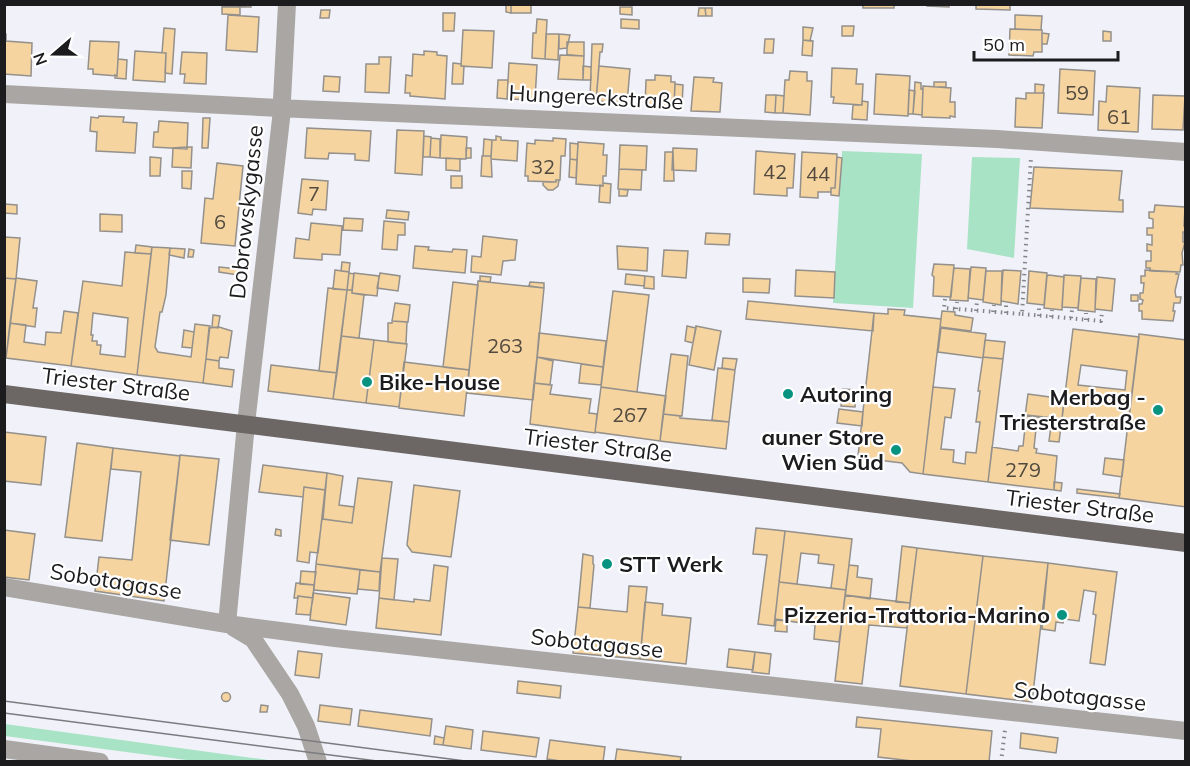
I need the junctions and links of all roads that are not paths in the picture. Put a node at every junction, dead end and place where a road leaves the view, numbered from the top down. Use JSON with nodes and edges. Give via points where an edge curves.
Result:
{"nodes":[{"id":1,"x":287,"y":4,"type":"edge"},
{"id":2,"x":4,"y":94,"type":"edge"},
{"id":3,"x":281,"y":108,"type":"junction"},
{"id":4,"x":1185,"y":152,"type":"edge"},
{"id":5,"x":4,"y":394,"type":"edge"},
{"id":6,"x":246,"y":424,"type":"junction"},
{"id":7,"x":1185,"y":543,"type":"edge"},
{"id":8,"x":4,"y":587,"type":"edge"},
{"id":9,"x":226,"y":624,"type":"junction"},
{"id":10,"x":1185,"y":731,"type":"edge"},
{"id":11,"x":4,"y":749,"type":"edge"},
{"id":12,"x":95,"y":761,"type":"edge"},
{"id":13,"x":318,"y":762,"type":"edge"}],
"edges":[{"from":1,"to":3,"type":"street","name":"Dobrowskygasse"},
{"from":2,"to":3,"type":"street","name":"Hungereckstraße"},
{"from":3,"to":4,"type":"street","name":"Hungereckstraße","via":[[985,139]]},
{"from":3,"to":6,"type":"street","name":"Dobrowskygasse"},
{"from":5,"to":6,"type":"main road","name":"Triester Straße"},
{"from":6,"to":7,"type":"main road","name":"Triester Straße"},
{"from":6,"to":9,"type":"street","name":"Dobrowskygasse"},
{"from":8,"to":9,"type":"street","name":"Sobotagasse"},
{"from":9,"to":10,"type":"street","name":"Sobotagasse"},
{"from":9,"to":13,"type":"street","via":[[253,639],[282,681],[298,708]]},
{"from":11,"to":12,"type":"street"}]}
